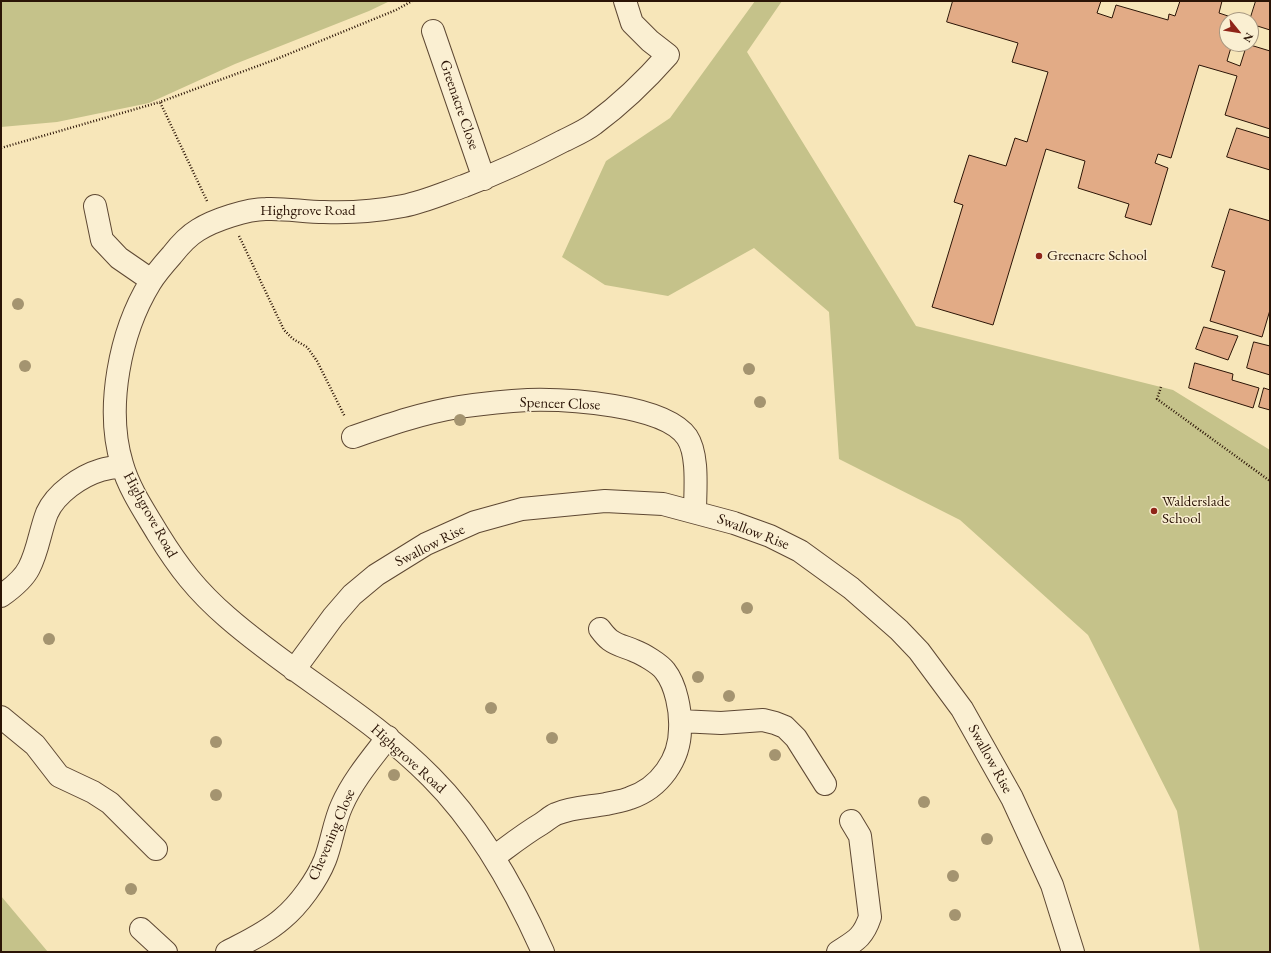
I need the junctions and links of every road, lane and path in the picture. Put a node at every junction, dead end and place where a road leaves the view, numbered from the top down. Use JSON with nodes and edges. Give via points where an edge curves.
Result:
{"nodes":[{"id":1,"x":412,"y":1,"type":"edge"},
{"id":2,"x":625,"y":1,"type":"edge"},
{"id":3,"x":434,"y":31,"type":"dead end"},
{"id":4,"x":160,"y":102,"type":"junction"},
{"id":5,"x":1,"y":148,"type":"edge"},
{"id":6,"x":484,"y":179,"type":"junction"},
{"id":7,"x":95,"y":206,"type":"dead end"},
{"id":8,"x":225,"y":218,"type":"junction"},
{"id":9,"x":151,"y":280,"type":"junction"},
{"id":10,"x":1161,"y":387,"type":"dead end"},
{"id":11,"x":353,"y":437,"type":"joint"},
{"id":12,"x":122,"y":466,"type":"junction"},
{"id":13,"x":1270,"y":481,"type":"edge"},
{"id":14,"x":695,"y":512,"type":"junction"},
{"id":15,"x":1,"y":596,"type":"edge"},
{"id":16,"x":600,"y":629,"type":"dead end"},
{"id":17,"x":294,"y":670,"type":"junction"},
{"id":18,"x":1,"y":717,"type":"edge"},
{"id":19,"x":680,"y":721,"type":"junction"},
{"id":20,"x":388,"y":737,"type":"junction"},
{"id":21,"x":825,"y":784,"type":"dead end"},
{"id":22,"x":851,"y":821,"type":"dead end"},
{"id":23,"x":156,"y":849,"type":"dead end"},
{"id":24,"x":494,"y":857,"type":"junction"},
{"id":25,"x":141,"y":929,"type":"dead end"},
{"id":26,"x":166,"y":952,"type":"edge"},
{"id":27,"x":227,"y":952,"type":"edge"},
{"id":28,"x":543,"y":952,"type":"edge"},
{"id":29,"x":838,"y":952,"type":"edge"},
{"id":30,"x":1073,"y":952,"type":"edge"}],
"edges":[{"from":1,"to":4,"type":"path","via":[[274,60]]},
{"from":2,"to":6,"type":"street","name":"Highgrove Road","via":[[632,23],[650,42],[668,55],[652,73],[592,126]]},
{"from":3,"to":6,"type":"street","name":"Greenacre Close"},
{"from":4,"to":5,"type":"path"},
{"from":4,"to":8,"type":"path"},
{"from":6,"to":8,"type":"street","name":"Highgrove Road","via":[[408,206],[378,211],[328,213],[265,209]]},
{"from":7,"to":9,"type":"street","via":[[102,240],[119,258]]},
{"from":8,"to":9,"type":"street","name":"Highgrove Road","via":[[198,230],[178,247]]},
{"from":8,"to":11,"type":"path","via":[[239,236],[284,330],[307,347],[317,361]]},
{"from":9,"to":12,"type":"street","name":"Highgrove Road","via":[[126,339],[118,373],[115,432]]},
{"from":10,"to":13,"type":"path","via":[[1157,399]]},
{"from":11,"to":14,"type":"street","name":"Spencer Close","via":[[416,416],[460,407],[528,400],[626,408],[659,417],[675,425],[687,438],[694,457]]},
{"from":12,"to":15,"type":"street","via":[[100,470],[73,483],[59,495],[48,512],[29,569],[13,588]]},
{"from":12,"to":17,"type":"street","name":"Highgrove Road","via":[[146,514],[175,562],[196,589],[240,628]]},
{"from":14,"to":17,"type":"street","name":"Swallow Rise","via":[[663,504],[606,501],[522,509],[475,522],[426,544],[376,575],[352,595],[333,617]]},
{"from":14,"to":30,"type":"street","name":"Swallow Rise","via":[[741,525],[800,551],[851,588],[919,651],[962,709],[1012,798],[1052,885]]},
{"from":16,"to":19,"type":"street","via":[[609,640],[636,651],[664,670],[674,684]]},
{"from":17,"to":20,"type":"street","name":"Highgrove Road"},
{"from":18,"to":23,"type":"street","via":[[35,746],[59,776],[110,803]]},
{"from":19,"to":21,"type":"street","via":[[721,723],[762,720],[785,727],[796,738]]},
{"from":19,"to":24,"type":"street","via":[[680,736],[675,755],[662,776],[649,788],[631,798],[556,814]]},
{"from":20,"to":24,"type":"street","name":"Highgrove Road","via":[[432,777],[472,824]]},
{"from":20,"to":27,"type":"street","name":"Chevening Close","via":[[353,785],[342,805],[325,859],[307,891],[283,918]]},
{"from":22,"to":29,"type":"street","via":[[860,836],[870,917],[860,937]]},
{"from":24,"to":28,"type":"street","name":"Highgrove Road","via":[[524,908]]},
{"from":25,"to":26,"type":"street"}]}
